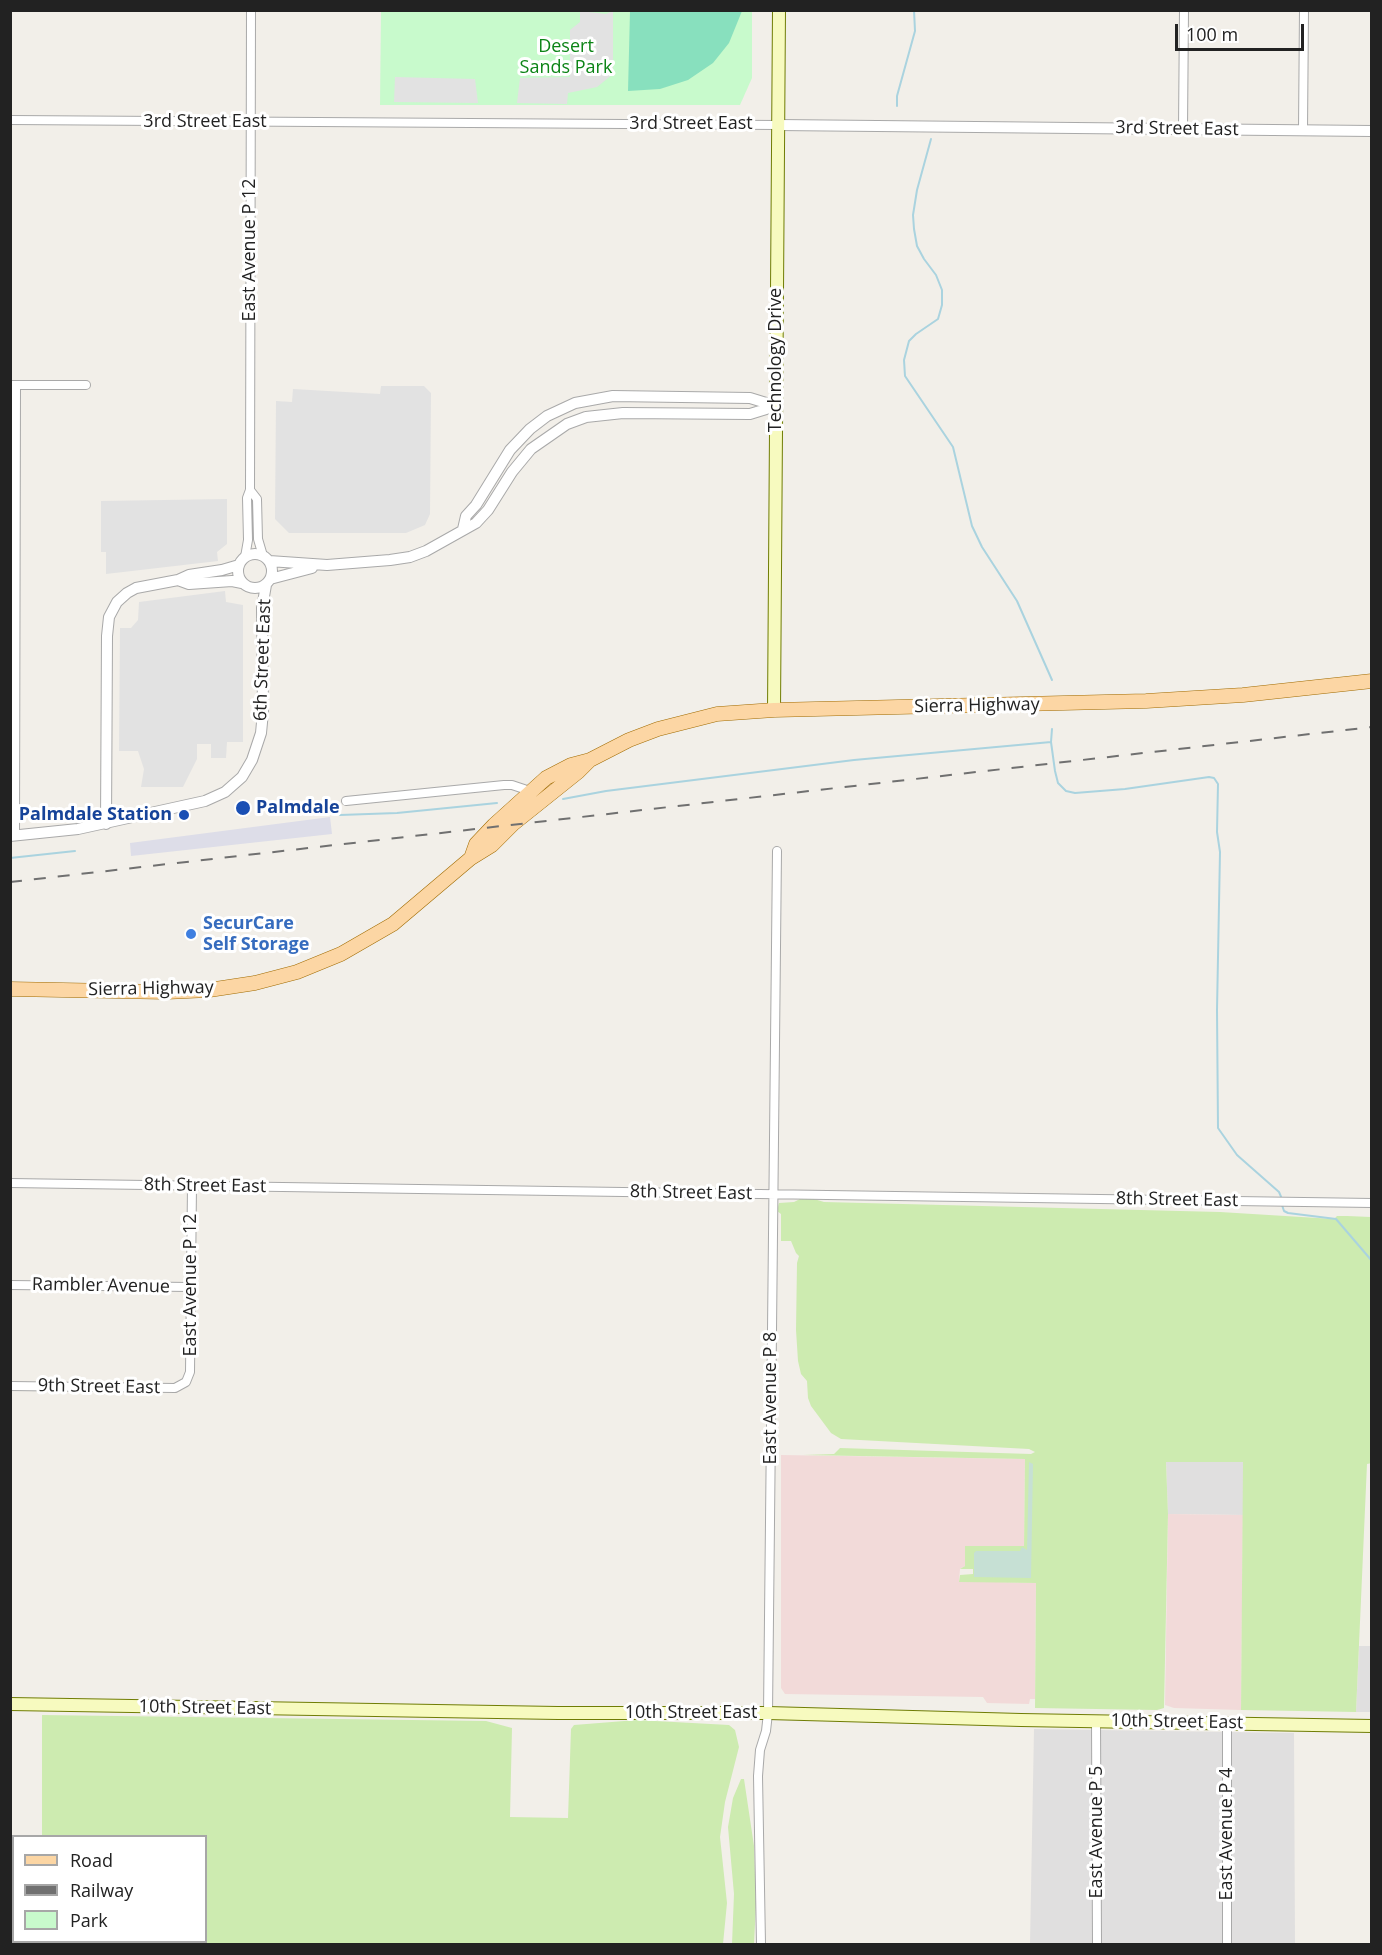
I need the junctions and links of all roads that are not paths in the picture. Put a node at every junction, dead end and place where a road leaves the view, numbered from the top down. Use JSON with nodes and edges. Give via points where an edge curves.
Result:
{"nodes":[{"id":1,"x":251,"y":10,"type":"edge"},
{"id":2,"x":779,"y":10,"type":"edge"},
{"id":3,"x":1184,"y":10,"type":"edge"},
{"id":4,"x":1304,"y":10,"type":"edge"},
{"id":5,"x":10,"y":120,"type":"edge"},
{"id":6,"x":250,"y":123,"type":"junction"},
{"id":7,"x":778,"y":125,"type":"junction"},
{"id":8,"x":1183,"y":129,"type":"junction"},
{"id":9,"x":1303,"y":130,"type":"junction"},
{"id":10,"x":1371,"y":131,"type":"edge"},
{"id":11,"x":13,"y":385,"type":"edge"},
{"id":12,"x":87,"y":385,"type":"dead end"},
{"id":13,"x":776,"y":406,"type":"junction"},
{"id":14,"x":250,"y":490,"type":"junction"},
{"id":15,"x":462,"y":530,"type":"junction"},
{"id":16,"x":266,"y":559,"type":"junction"},
{"id":17,"x":242,"y":561,"type":"junction"},
{"id":18,"x":327,"y":565,"type":"junction"},
{"id":19,"x":178,"y":580,"type":"junction"},
{"id":20,"x":268,"y":582,"type":"junction"},
{"id":21,"x":242,"y":583,"type":"junction"},
{"id":22,"x":1371,"y":681,"type":"edge"},
{"id":23,"x":774,"y":710,"type":"junction"},
{"id":24,"x":590,"y":760,"type":"junction"},
{"id":25,"x":530,"y":791,"type":"junction"},
{"id":26,"x":345,"y":801,"type":"dead end"},
{"id":27,"x":106,"y":824,"type":"junction"},
{"id":28,"x":13,"y":836,"type":"edge"},
{"id":29,"x":777,"y":851,"type":"dead end"},
{"id":30,"x":471,"y":858,"type":"junction"},
{"id":31,"x":10,"y":989,"type":"edge"},
{"id":32,"x":10,"y":1183,"type":"edge"},
{"id":33,"x":192,"y":1186,"type":"junction"},
{"id":34,"x":772,"y":1194,"type":"junction"},
{"id":35,"x":1371,"y":1203,"type":"edge"},
{"id":36,"x":10,"y":1285,"type":"edge"},
{"id":37,"x":190,"y":1287,"type":"junction"},
{"id":38,"x":186,"y":1382,"type":"joint"},
{"id":39,"x":10,"y":1386,"type":"edge"},
{"id":40,"x":10,"y":1704,"type":"edge"},
{"id":41,"x":768,"y":1713,"type":"junction"},
{"id":42,"x":1096,"y":1720,"type":"junction"},
{"id":43,"x":1227,"y":1723,"type":"junction"},
{"id":44,"x":1371,"y":1726,"type":"edge"},
{"id":45,"x":761,"y":1944,"type":"edge"},
{"id":46,"x":1097,"y":1944,"type":"edge"},
{"id":47,"x":1227,"y":1944,"type":"edge"}],
"edges":[{"from":1,"to":6,"type":"street","name":"East Avenue P 12"},
{"from":2,"to":7,"type":"main road","name":"Technology Drive"},
{"from":3,"to":8,"type":"street"},
{"from":4,"to":9,"type":"street"},
{"from":5,"to":6,"type":"street","name":"3rd Street East"},
{"from":6,"to":7,"type":"street","name":"3rd Street East"},
{"from":6,"to":14,"type":"street","name":"East Avenue P 12"},
{"from":7,"to":8,"type":"street","name":"3rd Street East"},
{"from":7,"to":13,"type":"main road","name":"Technology Drive"},
{"from":8,"to":9,"type":"street","name":"3rd Street East"},
{"from":9,"to":10,"type":"street","name":"3rd Street East"},
{"from":11,"to":12,"type":"street"},
{"from":11,"to":28,"type":"street"},
{"from":13,"to":15,"type":"street","via":[[750,414],[603,414],[567,424],[531,449],[482,516]]},
{"from":13,"to":15,"type":"street","via":[[750,398],[613,396],[575,403],[547,416],[510,450],[466,516]]},
{"from":13,"to":23,"type":"main road","name":"Technology Drive"},
{"from":14,"to":16,"type":"street","name":"East Avenue P 12","via":[[257,499],[258,539]]},
{"from":14,"to":17,"type":"street","name":"East Avenue P 12","via":[[248,540]]},
{"from":15,"to":18,"type":"street","via":[[410,557]]},
{"from":16,"to":17,"type":"street","via":[[254,554]]},
{"from":16,"to":18,"type":"street"},
{"from":16,"to":20,"type":"street","via":[[272,573]]},
{"from":17,"to":19,"type":"street"},
{"from":17,"to":21,"type":"street","via":[[238,574]]},
{"from":18,"to":20,"type":"street"},
{"from":19,"to":21,"type":"street","via":[[189,584]]},
{"from":19,"to":27,"type":"street","via":[[127,592],[109,617]]},
{"from":20,"to":21,"type":"street","via":[[256,589]]},
{"from":20,"to":27,"type":"street","name":"6th Street East","via":[[262,608],[261,733],[242,777],[225,792],[205,801]]},
{"from":22,"to":23,"type":"main road","name":"Sierra Highway","via":[[1146,701]]},
{"from":23,"to":24,"type":"main road","name":"Sierra Highway","via":[[691,720],[629,740]]},
{"from":24,"to":25,"type":"main road","name":"Sierra Highway","via":[[571,765]]},
{"from":24,"to":30,"type":"main road","name":"Sierra Highway","via":[[492,845]]},
{"from":25,"to":26,"type":"street","via":[[504,785]]},
{"from":25,"to":30,"type":"main road","name":"Sierra Highway","via":[[476,844]]},
{"from":27,"to":28,"type":"street","name":"6th Street East"},
{"from":29,"to":34,"type":"street","name":"East Avenue P 8"},
{"from":30,"to":31,"type":"main road","name":"Sierra Highway","via":[[393,924],[340,954],[297,972],[209,990]]},
{"from":32,"to":33,"type":"street","name":"8th Street East"},
{"from":33,"to":34,"type":"street","name":"8th Street East"},
{"from":33,"to":37,"type":"street","name":"East Avenue P 12"},
{"from":34,"to":35,"type":"street","name":"8th Street East"},
{"from":34,"to":41,"type":"street","name":"East Avenue P 8"},
{"from":36,"to":37,"type":"street","name":"Rambler Avenue"},
{"from":37,"to":38,"type":"street","name":"East Avenue P 12","via":[[190,1372]]},
{"from":38,"to":39,"type":"street","name":"9th Street East","via":[[175,1388]]},
{"from":40,"to":41,"type":"main road","name":"10th Street East"},
{"from":41,"to":42,"type":"main road","name":"10th Street East"},
{"from":41,"to":45,"type":"street","name":"East Avenue P 8","via":[[758,1776]]},
{"from":42,"to":43,"type":"main road","name":"10th Street East"},
{"from":42,"to":46,"type":"street","name":"East Avenue P 5"},
{"from":43,"to":44,"type":"main road","name":"10th Street East"},
{"from":43,"to":47,"type":"street","name":"East Avenue P 4"}]}
